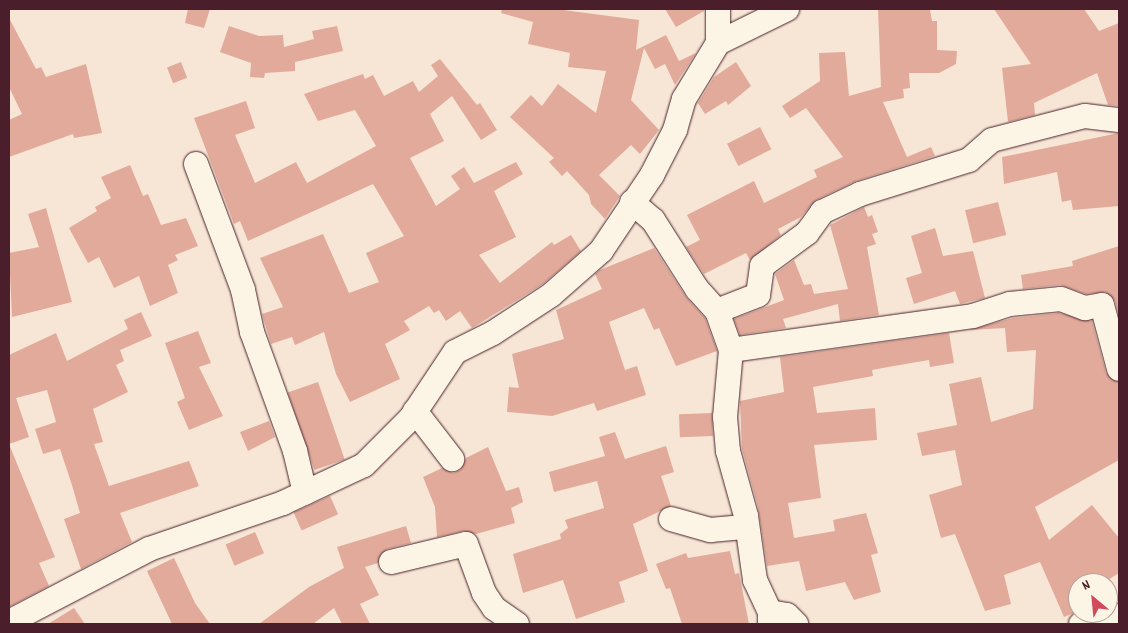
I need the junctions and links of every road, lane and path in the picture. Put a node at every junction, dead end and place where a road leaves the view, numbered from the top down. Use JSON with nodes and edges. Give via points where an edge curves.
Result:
{"nodes":[{"id":1,"x":718,"y":9,"type":"edge"},
{"id":2,"x":787,"y":9,"type":"edge"},
{"id":3,"x":718,"y":43,"type":"junction"},
{"id":4,"x":1119,"y":120,"type":"edge"},
{"id":5,"x":196,"y":164,"type":"dead end"},
{"id":6,"x":632,"y":202,"type":"junction"},
{"id":7,"x":717,"y":311,"type":"junction"},
{"id":8,"x":731,"y":350,"type":"junction"},
{"id":9,"x":1119,"y":369,"type":"edge"},
{"id":10,"x":415,"y":411,"type":"junction"},
{"id":11,"x":452,"y":459,"type":"dead end"},
{"id":12,"x":305,"y":493,"type":"junction"},
{"id":13,"x":671,"y":519,"type":"dead end"},
{"id":14,"x":747,"y":527,"type":"junction"},
{"id":15,"x":391,"y":562,"type":"dead end"},
{"id":16,"x":1119,"y":616,"type":"edge"},
{"id":17,"x":770,"y":618,"type":"edge"},
{"id":18,"x":9,"y":622,"type":"edge"},
{"id":19,"x":517,"y":624,"type":"edge"},
{"id":20,"x":796,"y":624,"type":"edge"},
{"id":21,"x":1082,"y":624,"type":"edge"}],
"edges":[{"from":1,"to":3,"type":"street"},
{"from":2,"to":3,"type":"street"},
{"from":3,"to":6,"type":"street","via":[[684,99],[675,130],[652,175]]},
{"from":4,"to":7,"type":"street","via":[[1085,116],[992,140],[969,160],[860,194],[822,212],[807,233],[762,266],[758,295]]},
{"from":5,"to":12,"type":"street","via":[[242,290],[252,332],[295,451]]},
{"from":6,"to":7,"type":"street","via":[[653,220],[697,289]]},
{"from":6,"to":10,"type":"street","via":[[601,252],[578,273],[493,333],[455,352]]},
{"from":7,"to":8,"type":"street"},
{"from":8,"to":9,"type":"street","via":[[973,316],[1010,304],[1061,299],[1085,308],[1102,305]]},
{"from":8,"to":14,"type":"street","via":[[725,417],[728,451]]},
{"from":10,"to":11,"type":"street"},
{"from":10,"to":12,"type":"street","via":[[364,465]]},
{"from":12,"to":18,"type":"street","via":[[149,549]]},
{"from":13,"to":14,"type":"street","via":[[710,530]]},
{"from":14,"to":17,"type":"street","via":[[755,580]]},
{"from":15,"to":19,"type":"street","via":[[466,544],[484,593],[494,608]]},
{"from":16,"to":21,"type":"street"},
{"from":17,"to":20,"type":"street","via":[[786,615]]}]}
